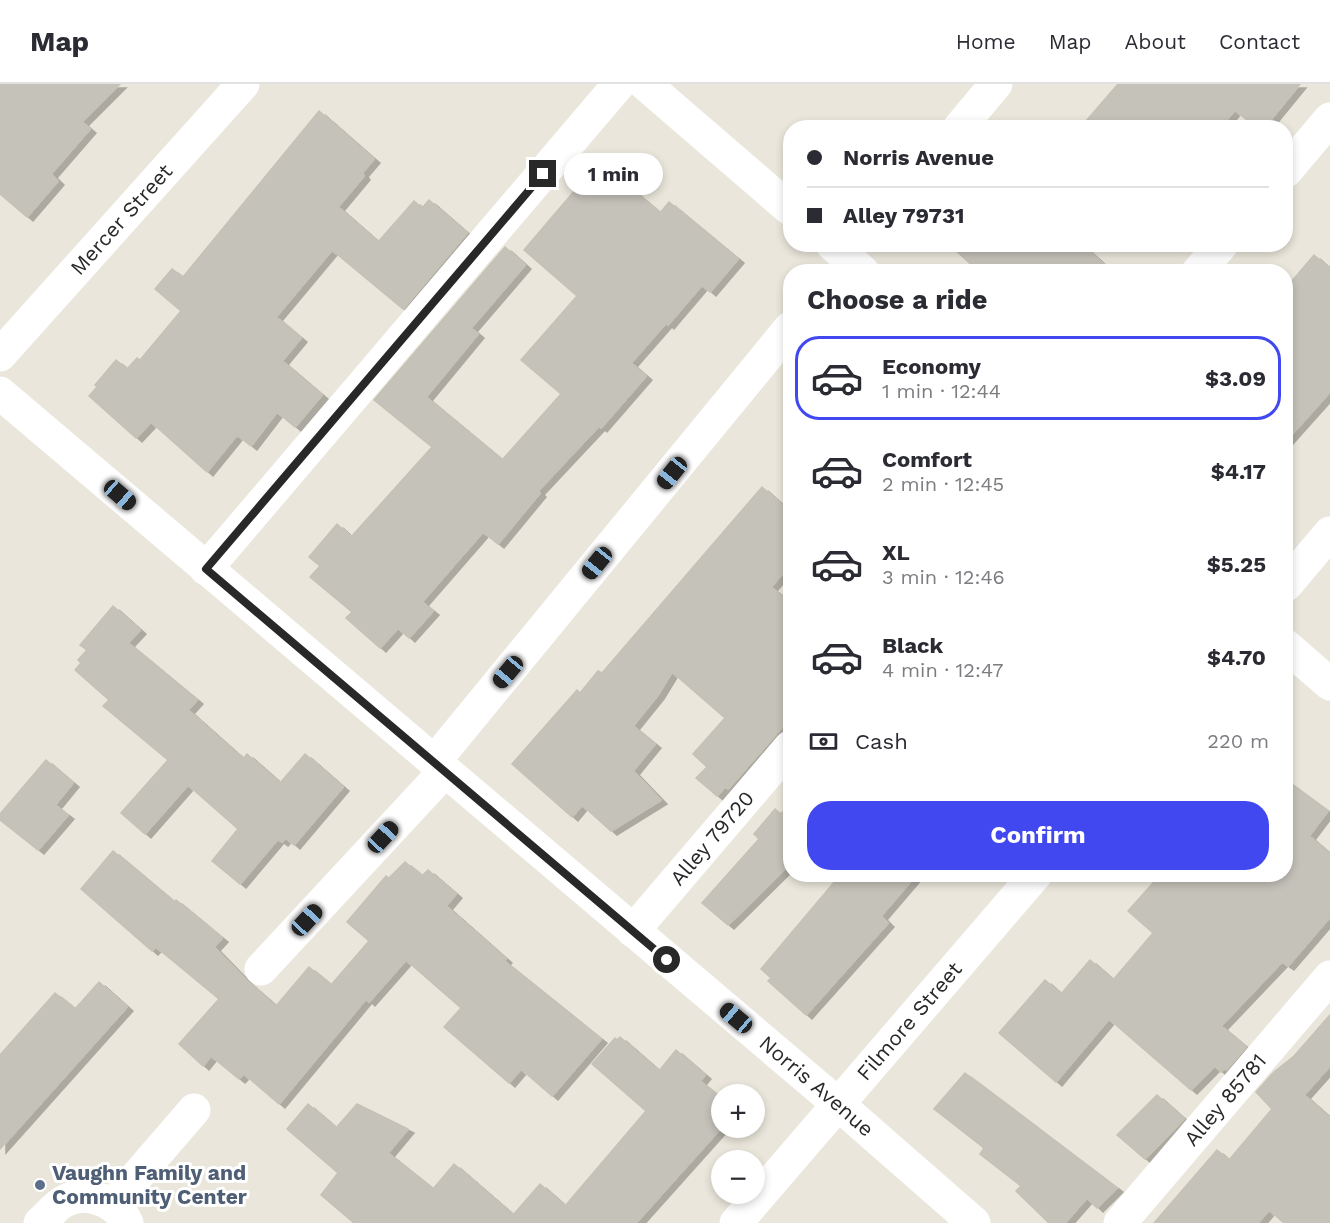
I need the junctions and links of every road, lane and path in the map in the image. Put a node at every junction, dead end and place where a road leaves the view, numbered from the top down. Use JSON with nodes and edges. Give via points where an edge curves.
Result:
{"nodes":[{"id":1,"x":243,"y":84,"type":"edge"},
{"id":2,"x":619,"y":84,"type":"edge"},
{"id":3,"x":645,"y":84,"type":"edge"},
{"id":4,"x":996,"y":84,"type":"edge"},
{"id":5,"x":1330,"y":119,"type":"edge"},
{"id":6,"x":966,"y":120,"type":"edge"},
{"id":7,"x":1293,"y":163,"type":"edge"},
{"id":8,"x":783,"y":203,"type":"edge"},
{"id":9,"x":1215,"y":252,"type":"edge"},
{"id":10,"x":1205,"y":264,"type":"edge"},
{"id":11,"x":783,"y":337,"type":"edge"},
{"id":12,"x":0,"y":355,"type":"edge"},
{"id":13,"x":0,"y":393,"type":"edge"},
{"id":14,"x":1330,"y":533,"type":"edge"},
{"id":15,"x":206,"y":569,"type":"junction"},
{"id":16,"x":1293,"y":577,"type":"edge"},
{"id":17,"x":1293,"y":652,"type":"edge"},
{"id":18,"x":1330,"y":684,"type":"edge"},
{"id":19,"x":783,"y":755,"type":"edge"},
{"id":20,"x":439,"y":767,"type":"junction"},
{"id":21,"x":1029,"y":882,"type":"edge"},
{"id":22,"x":633,"y":931,"type":"junction"},
{"id":23,"x":261,"y":969,"type":"dead end"},
{"id":24,"x":1330,"y":977,"type":"edge"},
{"id":25,"x":838,"y":1104,"type":"junction"},
{"id":26,"x":194,"y":1110,"type":"dead end"},
{"id":27,"x":119,"y":1214,"type":"edge"},
{"id":28,"x":40,"y":1223,"type":"edge"},
{"id":29,"x":736,"y":1223,"type":"edge"},
{"id":30,"x":974,"y":1223,"type":"edge"},
{"id":31,"x":1120,"y":1223,"type":"edge"}],
"edges":[{"from":1,"to":12,"type":"street","name":"Mercer Street"},
{"from":2,"to":15,"type":"street"},
{"from":3,"to":8,"type":"street"},
{"from":4,"to":6,"type":"street"},
{"from":5,"to":7,"type":"street"},
{"from":9,"to":10,"type":"street"},
{"from":11,"to":20,"type":"street"},
{"from":13,"to":15,"type":"street","name":"Norris Avenue"},
{"from":14,"to":16,"type":"street"},
{"from":15,"to":20,"type":"street","name":"Norris Avenue"},
{"from":17,"to":18,"type":"street"},
{"from":19,"to":22,"type":"street","name":"Alley 79720"},
{"from":20,"to":22,"type":"street","name":"Norris Avenue"},
{"from":20,"to":23,"type":"street"},
{"from":21,"to":25,"type":"street","name":"Filmore Street"},
{"from":22,"to":25,"type":"street","name":"Norris Avenue"},
{"from":24,"to":31,"type":"street","name":"Alley 85781"},
{"from":25,"to":29,"type":"street","name":"Filmore Street"},
{"from":25,"to":30,"type":"street","name":"Norris Avenue"},
{"from":26,"to":27,"type":"street"},
{"from":27,"to":28,"type":"street","via":[[91,1196],[66,1200]]}]}
